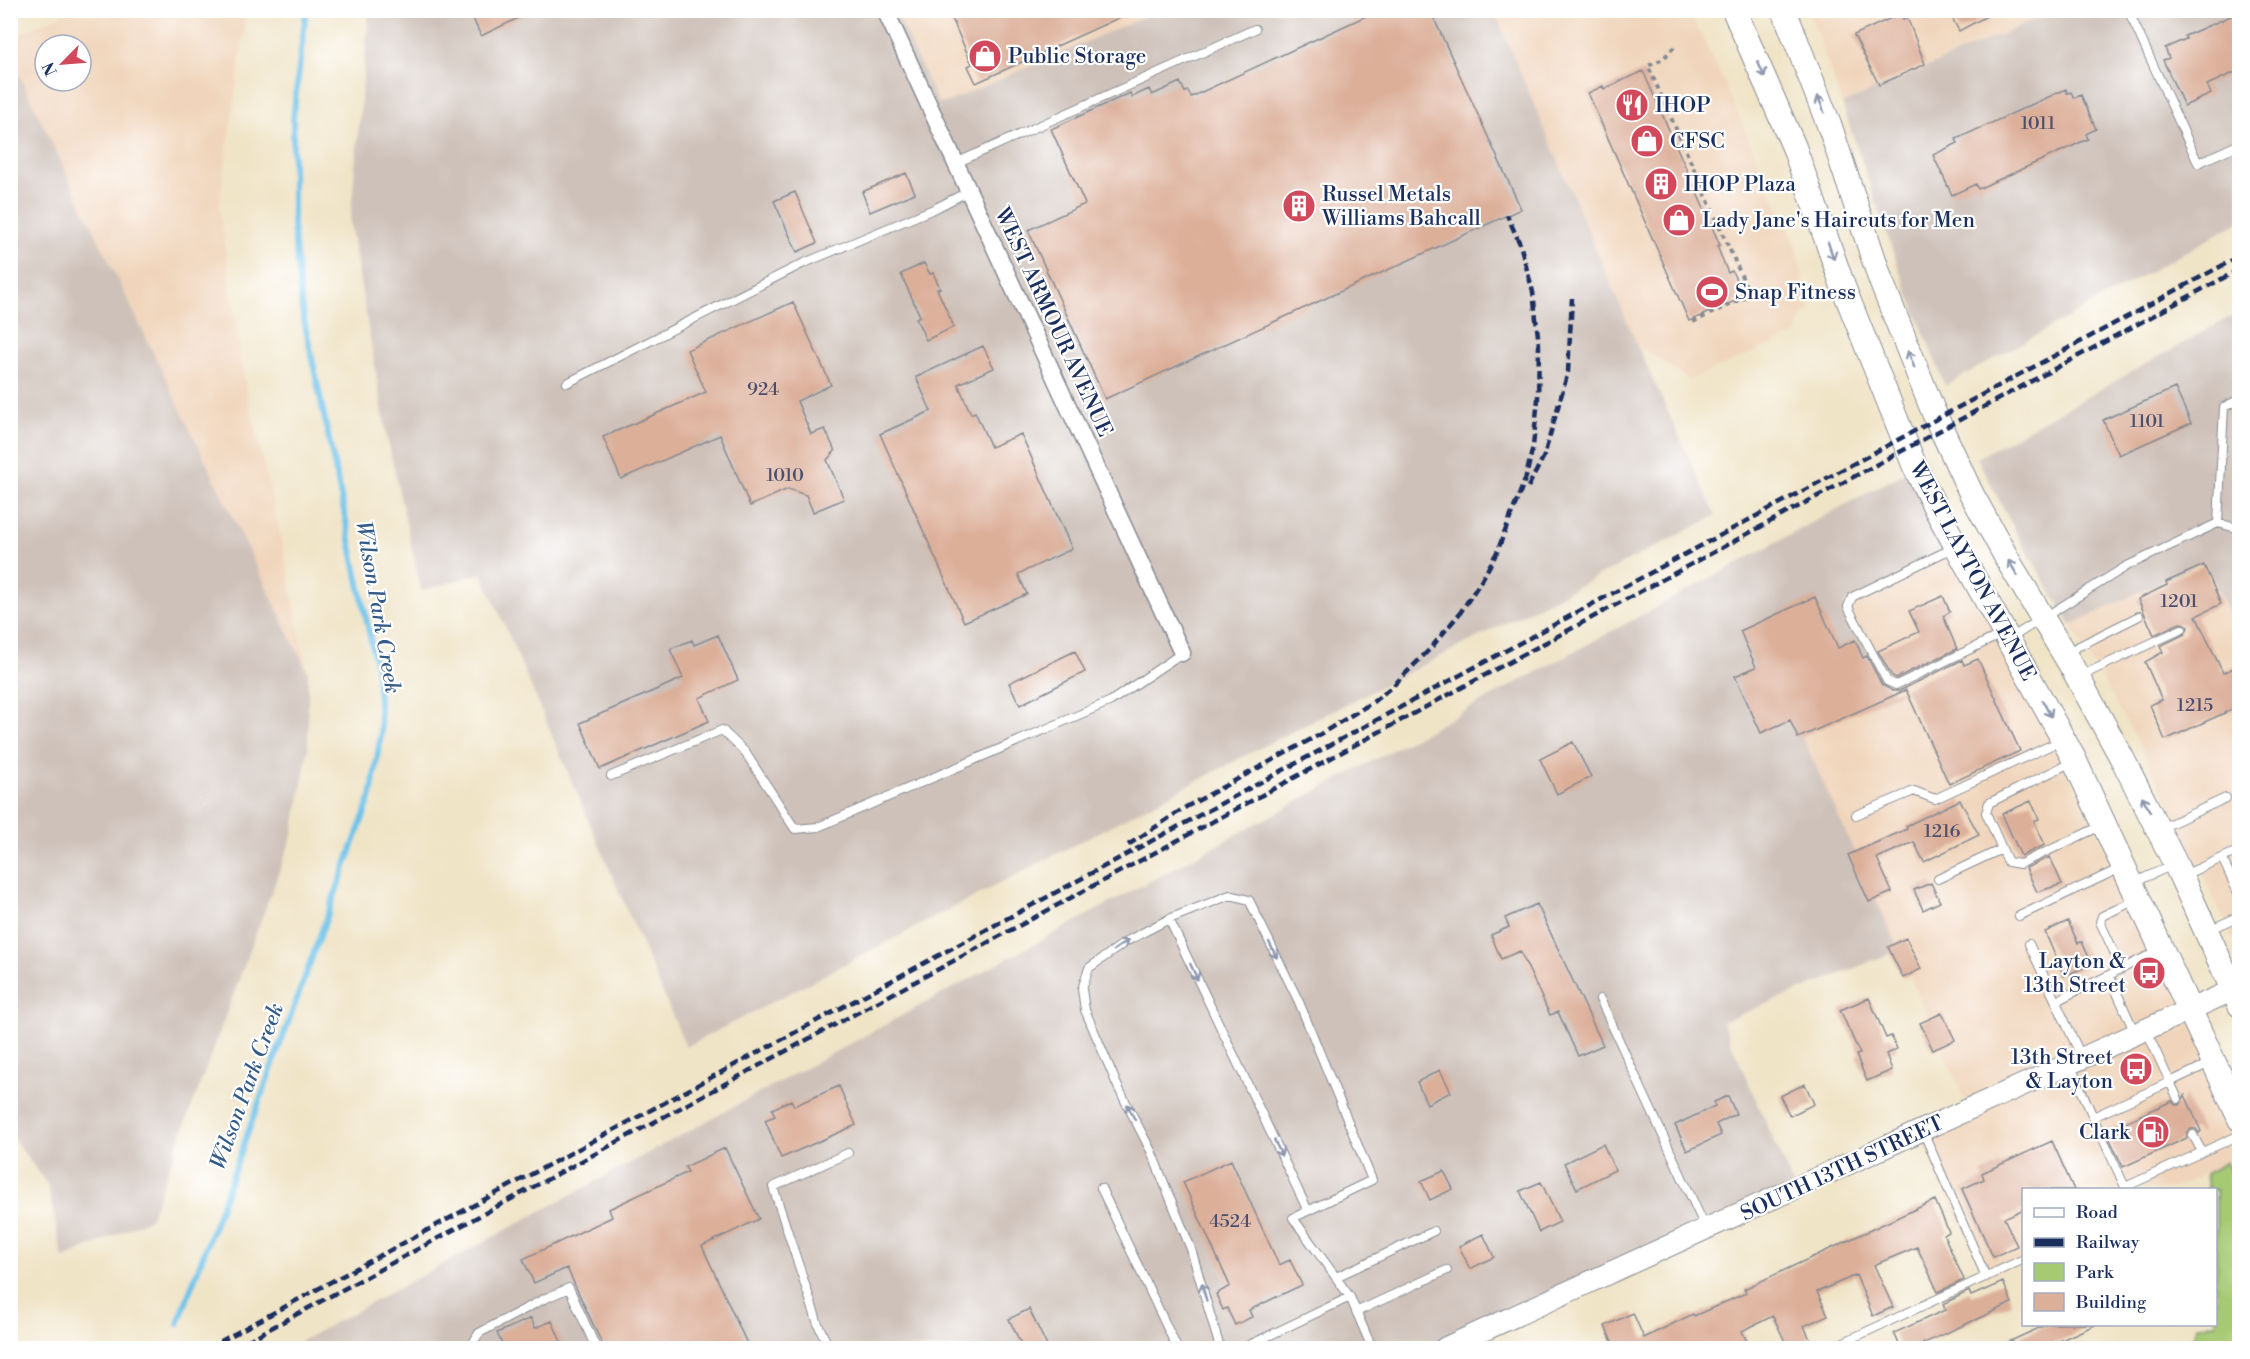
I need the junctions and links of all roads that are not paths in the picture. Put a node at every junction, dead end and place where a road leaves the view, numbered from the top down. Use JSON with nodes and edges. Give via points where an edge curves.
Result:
{"nodes":[{"id":1,"x":885,"y":10,"type":"edge"},
{"id":2,"x":1784,"y":10,"type":"edge"},
{"id":3,"x":2128,"y":10,"type":"edge"},
{"id":4,"x":1740,"y":12,"type":"edge"},
{"id":5,"x":1255,"y":29,"type":"dead end"},
{"id":6,"x":2240,"y":144,"type":"edge"},
{"id":7,"x":956,"y":163,"type":"junction"},
{"id":8,"x":969,"y":191,"type":"junction"},
{"id":9,"x":567,"y":383,"type":"dead end"},
{"id":10,"x":2240,"y":399,"type":"edge"},
{"id":11,"x":2218,"y":523,"type":"junction"},
{"id":12,"x":2240,"y":529,"type":"edge"},
{"id":13,"x":1957,"y":546,"type":"junction"},
{"id":14,"x":2139,"y":616,"type":"dead end"},
{"id":15,"x":2043,"y":619,"type":"junction"},
{"id":16,"x":2182,"y":629,"type":"dead end"},
{"id":17,"x":2007,"y":636,"type":"junction"},
{"id":18,"x":1182,"y":652,"type":"joint"},
{"id":19,"x":2064,"y":653,"type":"junction"},
{"id":20,"x":2078,"y":677,"type":"junction"},
{"id":21,"x":2069,"y":750,"type":"junction"},
{"id":22,"x":610,"y":776,"type":"dead end"},
{"id":23,"x":2226,"y":798,"type":"dead end"},
{"id":24,"x":1856,"y":815,"type":"dead end"},
{"id":25,"x":2104,"y":824,"type":"junction"},
{"id":26,"x":2158,"y":829,"type":"junction"},
{"id":27,"x":2002,"y":849,"type":"junction"},
{"id":28,"x":2240,"y":850,"type":"edge"},
{"id":29,"x":2222,"y":858,"type":"junction"},
{"id":30,"x":2178,"y":870,"type":"junction"},
{"id":31,"x":1938,"y":879,"type":"dead end"},
{"id":32,"x":2131,"y":883,"type":"junction"},
{"id":33,"x":2240,"y":897,"type":"edge"},
{"id":34,"x":2019,"y":916,"type":"dead end"},
{"id":35,"x":2240,"y":916,"type":"edge"},
{"id":36,"x":1169,"y":920,"type":"junction"},
{"id":37,"x":2206,"y":931,"type":"junction"},
{"id":38,"x":2029,"y":944,"type":"dead end"},
{"id":39,"x":2162,"y":949,"type":"junction"},
{"id":40,"x":2122,"y":969,"type":"junction"},
{"id":41,"x":2109,"y":975,"type":"junction"},
{"id":42,"x":2237,"y":994,"type":"edge"},
{"id":43,"x":1600,"y":999,"type":"dead end"},
{"id":44,"x":2055,"y":1001,"type":"junction"},
{"id":45,"x":2190,"y":1010,"type":"junction"},
{"id":46,"x":2141,"y":1032,"type":"junction"},
{"id":47,"x":2076,"y":1061,"type":"junction"},
{"id":48,"x":2214,"y":1061,"type":"junction"},
{"id":49,"x":2170,"y":1082,"type":"junction"},
{"id":50,"x":2178,"y":1099,"type":"dead end"},
{"id":51,"x":2094,"y":1117,"type":"junction"},
{"id":52,"x":2240,"y":1119,"type":"edge"},
{"id":53,"x":1923,"y":1130,"type":"junction"},
{"id":54,"x":2193,"y":1135,"type":"dead end"},
{"id":55,"x":2240,"y":1135,"type":"edge"},
{"id":56,"x":2202,"y":1152,"type":"junction"},
{"id":57,"x":848,"y":1153,"type":"dead end"},
{"id":58,"x":1101,"y":1188,"type":"dead end"},
{"id":59,"x":1308,"y":1211,"type":"junction"},
{"id":60,"x":1707,"y":1230,"type":"junction"},
{"id":61,"x":1434,"y":1231,"type":"dead end"},
{"id":62,"x":2022,"y":1260,"type":"edge"},
{"id":63,"x":1447,"y":1270,"type":"dead end"},
{"id":64,"x":1336,"y":1277,"type":"junction"},
{"id":65,"x":1986,"y":1277,"type":"junction"},
{"id":66,"x":1350,"y":1297,"type":"junction"},
{"id":67,"x":1356,"y":1312,"type":"junction"},
{"id":68,"x":470,"y":1348,"type":"edge"},
{"id":69,"x":596,"y":1348,"type":"edge"},
{"id":70,"x":829,"y":1348,"type":"edge"},
{"id":71,"x":1177,"y":1348,"type":"edge"},
{"id":72,"x":1220,"y":1348,"type":"edge"},
{"id":73,"x":1243,"y":1348,"type":"edge"},
{"id":74,"x":1372,"y":1348,"type":"edge"},
{"id":75,"x":1445,"y":1348,"type":"edge"},
{"id":76,"x":1831,"y":1348,"type":"edge"}],
"edges":[{"from":1,"to":7,"type":"street","name":"WEST ARMOUR AVENUE"},
{"from":15,"to":2,"type":"main road","name":"WEST LAYTON AVENUE","one_way":true,"via":[[1970,490],[1917,375]]},
{"from":3,"to":6,"type":"lane","via":[[2198,163]]},
{"from":4,"to":13,"type":"main road","name":"WEST LAYTON AVENUE","one_way":true,"via":[[1898,426]]},
{"from":5,"to":7,"type":"lane"},
{"from":7,"to":8,"type":"street","name":"WEST ARMOUR AVENUE"},
{"from":8,"to":9,"type":"lane","via":[[802,264]]},
{"from":8,"to":18,"type":"street","name":"WEST ARMOUR AVENUE"},
{"from":10,"to":11,"type":"lane","via":[[2224,407]]},
{"from":11,"to":12,"type":"lane"},
{"from":11,"to":15,"type":"lane","via":[[2127,567]]},
{"from":13,"to":17,"type":"main road","name":"WEST LAYTON AVENUE"},
{"from":13,"to":17,"type":"lane","via":[[1852,597],[1848,607],[1887,681],[1896,685]]},
{"from":14,"to":19,"type":"lane"},
{"from":15,"to":17,"type":"lane"},
{"from":15,"to":19,"type":"main road","name":"WEST LAYTON AVENUE"},
{"from":16,"to":20,"type":"lane"},
{"from":17,"to":21,"type":"main road","name":"WEST LAYTON AVENUE","one_way":true},
{"from":18,"to":22,"type":"lane","via":[[1112,701],[818,827],[795,829],[745,752],[722,730]]},
{"from":19,"to":20,"type":"main road","name":"WEST LAYTON AVENUE"},
{"from":26,"to":20,"type":"main road","name":"WEST LAYTON AVENUE","one_way":true},
{"from":21,"to":24,"type":"lane","via":[[1935,799],[1914,791]]},
{"from":21,"to":25,"type":"main road","name":"WEST LAYTON AVENUE"},
{"from":21,"to":27,"type":"lane","via":[[1989,803],[1986,813]]},
{"from":23,"to":26,"type":"lane"},
{"from":25,"to":27,"type":"lane","via":[[2020,864],[2008,862]]},
{"from":25,"to":32,"type":"main road","name":"WEST LAYTON AVENUE"},
{"from":26,"to":30,"type":"main road","name":"WEST LAYTON AVENUE"},
{"from":27,"to":31,"type":"lane"},
{"from":28,"to":29,"type":"lane"},
{"from":29,"to":30,"type":"lane"},
{"from":29,"to":33,"type":"lane"},
{"from":30,"to":32,"type":"lane"},
{"from":30,"to":37,"type":"main road","name":"WEST LAYTON AVENUE"},
{"from":32,"to":34,"type":"lane"},
{"from":32,"to":39,"type":"main road","name":"WEST LAYTON AVENUE"},
{"from":32,"to":40,"type":"lane","via":[[2100,922]]},
{"from":35,"to":37,"type":"lane"},
{"from":36,"to":59,"type":"lane","one_way":true},
{"from":36,"to":59,"type":"lane","one_way":true,"via":[[1230,895],[1249,900],[1299,1002],[1372,1180]]},
{"from":72,"to":36,"type":"lane","one_way":true,"via":[[1191,1249],[1085,1010],[1082,989],[1089,968],[1127,941]]},
{"from":37,"to":42,"type":"main road","name":"WEST LAYTON AVENUE"},
{"from":38,"to":44,"type":"lane"},
{"from":39,"to":40,"type":"lane"},
{"from":39,"to":45,"type":"main road","name":"WEST LAYTON AVENUE"},
{"from":40,"to":41,"type":"lane"},
{"from":41,"to":44,"type":"lane"},
{"from":41,"to":46,"type":"lane"},
{"from":42,"to":45,"type":"street","name":"SOUTH 13TH STREET"},
{"from":43,"to":60,"type":"lane"},
{"from":44,"to":47,"type":"lane"},
{"from":45,"to":46,"type":"street","name":"SOUTH 13TH STREET"},
{"from":45,"to":48,"type":"main road","name":"WEST LAYTON AVENUE"},
{"from":46,"to":47,"type":"street","name":"SOUTH 13TH STREET"},
{"from":46,"to":49,"type":"lane"},
{"from":47,"to":51,"type":"lane"},
{"from":47,"to":53,"type":"street","name":"SOUTH 13TH STREET"},
{"from":48,"to":49,"type":"lane"},
{"from":48,"to":52,"type":"main road","name":"WEST LAYTON AVENUE"},
{"from":49,"to":50,"type":"lane"},
{"from":49,"to":51,"type":"lane"},
{"from":51,"to":56,"type":"lane","via":[[2125,1187]]},
{"from":53,"to":60,"type":"street","name":"SOUTH 13TH STREET"},
{"from":53,"to":65,"type":"lane"},
{"from":54,"to":56,"type":"lane"},
{"from":55,"to":56,"type":"lane"},
{"from":57,"to":70,"type":"lane","via":[[773,1187]]},
{"from":58,"to":71,"type":"lane"},
{"from":59,"to":64,"type":"lane","via":[[1293,1218]]},
{"from":60,"to":75,"type":"street","name":"SOUTH 13TH STREET"},
{"from":61,"to":64,"type":"lane"},
{"from":62,"to":65,"type":"lane"},
{"from":63,"to":67,"type":"lane"},
{"from":64,"to":66,"type":"lane"},
{"from":65,"to":76,"type":"lane"},
{"from":66,"to":67,"type":"lane"},
{"from":66,"to":73,"type":"lane"},
{"from":67,"to":74,"type":"lane"},
{"from":68,"to":69,"type":"lane","via":[[479,1333],[569,1288]]}]}
